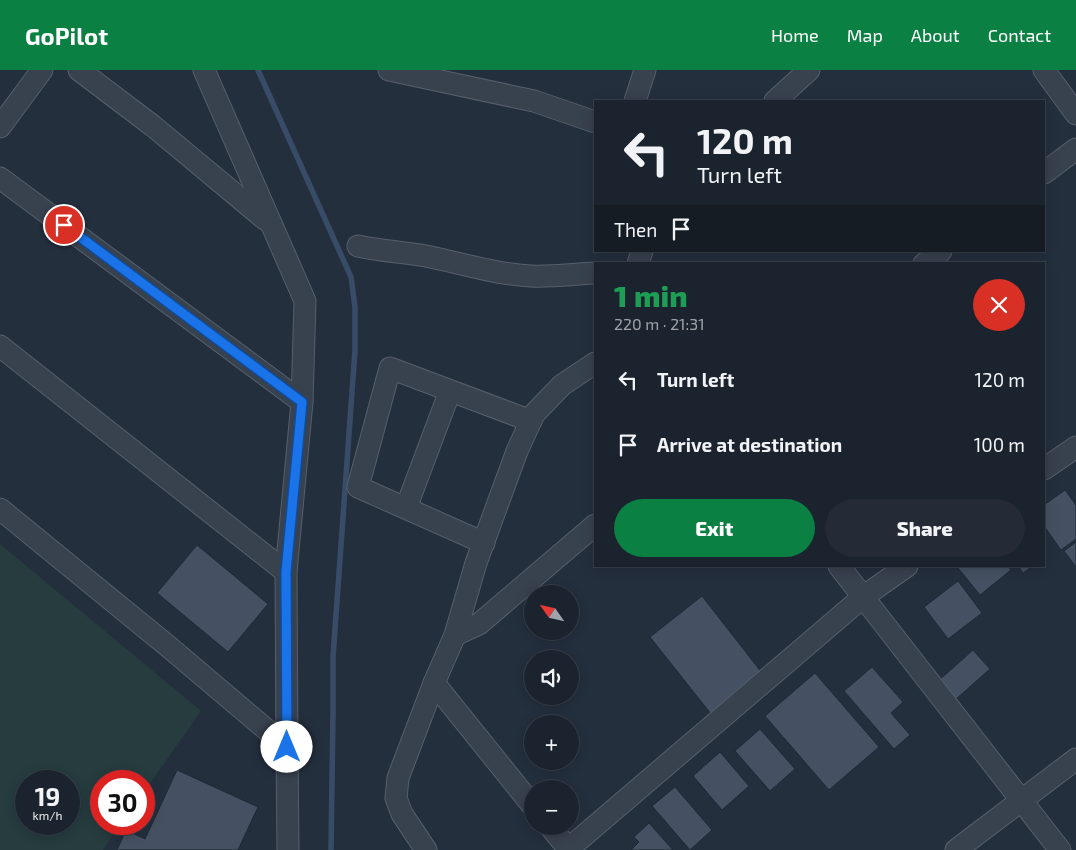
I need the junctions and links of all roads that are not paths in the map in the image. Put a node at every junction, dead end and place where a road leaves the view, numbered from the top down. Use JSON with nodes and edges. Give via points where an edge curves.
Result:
{"nodes":[{"id":1,"x":42,"y":70,"type":"edge"},
{"id":2,"x":79,"y":70,"type":"edge"},
{"id":3,"x":204,"y":70,"type":"edge"},
{"id":4,"x":389,"y":70,"type":"edge"},
{"id":5,"x":644,"y":70,"type":"edge"},
{"id":6,"x":809,"y":70,"type":"edge"},
{"id":7,"x":1044,"y":70,"type":"edge"},
{"id":8,"x":635,"y":100,"type":"edge"},
{"id":9,"x":776,"y":100,"type":"edge"},
{"id":10,"x":1076,"y":114,"type":"edge"},
{"id":11,"x":594,"y":122,"type":"edge"},
{"id":12,"x":0,"y":127,"type":"edge"},
{"id":13,"x":1076,"y":149,"type":"edge"},
{"id":14,"x":1045,"y":172,"type":"edge"},
{"id":15,"x":0,"y":178,"type":"edge"},
{"id":16,"x":270,"y":223,"type":"junction"},
{"id":17,"x":358,"y":246,"type":"dead end"},
{"id":18,"x":940,"y":252,"type":"edge"},
{"id":19,"x":927,"y":262,"type":"edge"},
{"id":20,"x":594,"y":272,"type":"edge"},
{"id":21,"x":0,"y":346,"type":"edge"},
{"id":22,"x":594,"y":364,"type":"edge"},
{"id":23,"x":450,"y":391,"type":"junction"},
{"id":24,"x":302,"y":402,"type":"junction"},
{"id":25,"x":531,"y":421,"type":"junction"},
{"id":26,"x":1076,"y":447,"type":"edge"},
{"id":27,"x":1045,"y":469,"type":"edge"},
{"id":28,"x":406,"y":508,"type":"junction"},
{"id":29,"x":0,"y":509,"type":"edge"},
{"id":30,"x":594,"y":526,"type":"edge"},
{"id":31,"x":484,"y":543,"type":"junction"},
{"id":32,"x":840,"y":567,"type":"edge"},
{"id":33,"x":906,"y":567,"type":"edge"},
{"id":34,"x":286,"y":572,"type":"junction"},
{"id":35,"x":864,"y":597,"type":"junction"},
{"id":36,"x":455,"y":635,"type":"junction"},
{"id":37,"x":434,"y":683,"type":"junction"},
{"id":38,"x":287,"y":747,"type":"junction"},
{"id":39,"x":1076,"y":759,"type":"edge"},
{"id":40,"x":524,"y":795,"type":"edge"},
{"id":41,"x":1022,"y":801,"type":"junction"},
{"id":42,"x":557,"y":835,"type":"edge"},
{"id":43,"x":288,"y":850,"type":"edge"},
{"id":44,"x":426,"y":850,"type":"edge"},
{"id":45,"x":568,"y":850,"type":"edge"},
{"id":46,"x":956,"y":850,"type":"edge"},
{"id":47,"x":1060,"y":850,"type":"edge"}],
"edges":[{"from":1,"to":12,"type":"street"},
{"from":2,"to":16,"type":"street","via":[[153,126]]},
{"from":3,"to":16,"type":"street"},
{"from":4,"to":11,"type":"street","via":[[534,101]]},
{"from":5,"to":8,"type":"street"},
{"from":6,"to":9,"type":"street"},
{"from":7,"to":10,"type":"street"},
{"from":13,"to":14,"type":"street"},
{"from":15,"to":24,"type":"street"},
{"from":16,"to":24,"type":"street","via":[[304,302]]},
{"from":17,"to":20,"type":"street","via":[[528,276]]},
{"from":18,"to":19,"type":"street"},
{"from":21,"to":34,"type":"street"},
{"from":22,"to":25,"type":"street","via":[[562,385]]},
{"from":23,"to":25,"type":"street"},
{"from":23,"to":28,"type":"street"},
{"from":23,"to":28,"type":"street","via":[[390,368],[358,487]]},
{"from":24,"to":34,"type":"street"},
{"from":25,"to":31,"type":"street","via":[[516,452]]},
{"from":26,"to":27,"type":"street"},
{"from":28,"to":31,"type":"street"},
{"from":29,"to":38,"type":"street"},
{"from":30,"to":36,"type":"street","via":[[479,624]]},
{"from":31,"to":36,"type":"street"},
{"from":32,"to":35,"type":"street"},
{"from":33,"to":35,"type":"street"},
{"from":34,"to":38,"type":"street"},
{"from":35,"to":41,"type":"street"},
{"from":35,"to":45,"type":"street"},
{"from":36,"to":37,"type":"street"},
{"from":37,"to":40,"type":"street"},
{"from":37,"to":44,"type":"street","via":[[398,778],[396,798],[402,814]]},
{"from":38,"to":43,"type":"street"},
{"from":39,"to":41,"type":"street"},
{"from":41,"to":46,"type":"street"},
{"from":41,"to":47,"type":"street"},
{"from":42,"to":45,"type":"street"}]}
